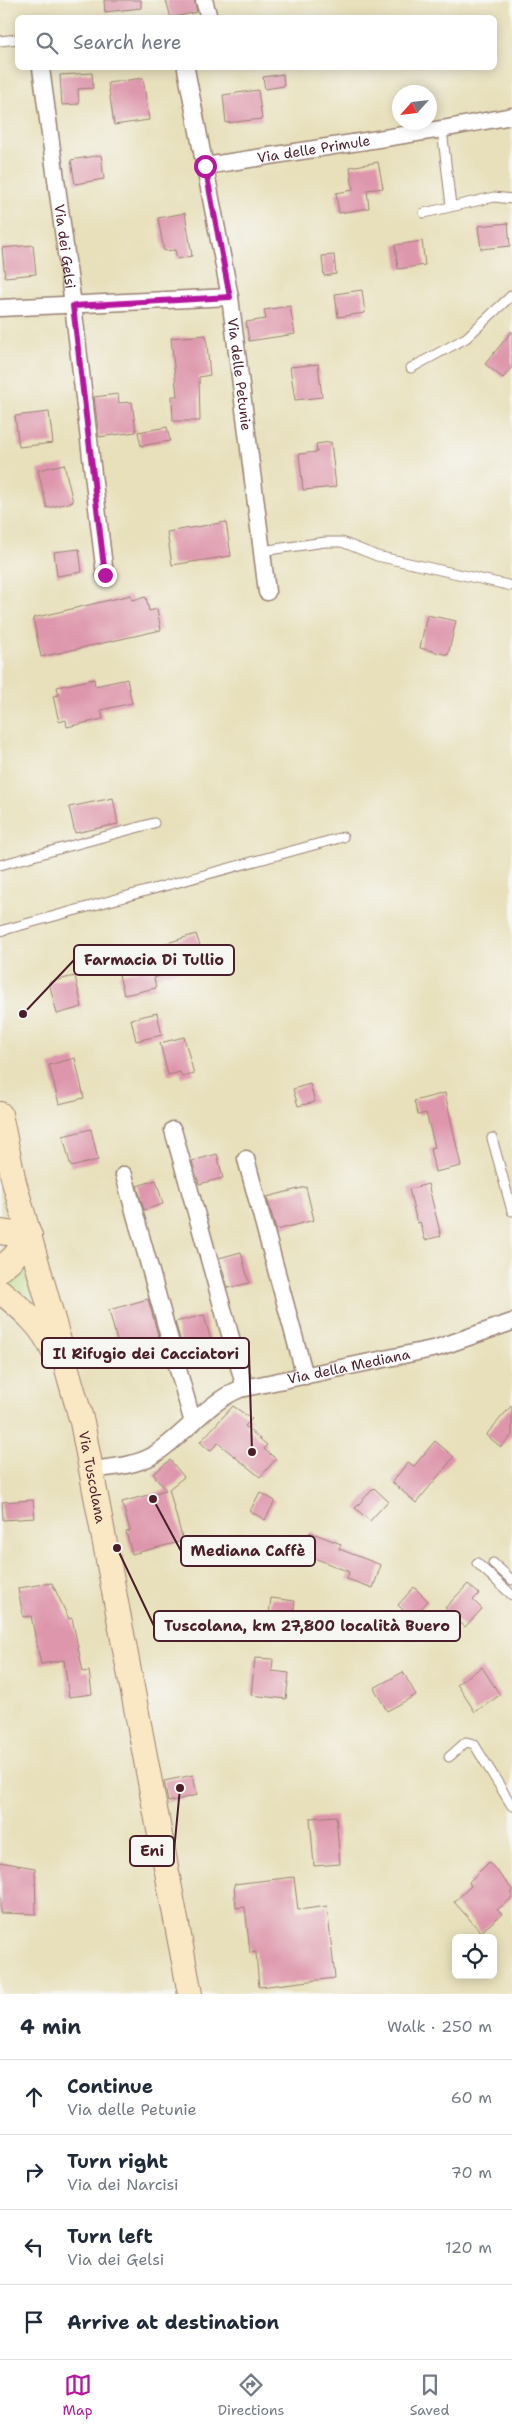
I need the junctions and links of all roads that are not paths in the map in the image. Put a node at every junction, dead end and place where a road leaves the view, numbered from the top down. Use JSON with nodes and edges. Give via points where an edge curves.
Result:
{"nodes":[{"id":1,"x":204,"y":0,"type":"edge"},
{"id":2,"x":208,"y":15,"type":"edge"},
{"id":3,"x":15,"y":39,"type":"edge"},
{"id":4,"x":0,"y":41,"type":"edge"},
{"id":5,"x":41,"y":70,"type":"edge"},
{"id":6,"x":187,"y":70,"type":"edge"},
{"id":7,"x":512,"y":116,"type":"edge"},
{"id":8,"x":442,"y":129,"type":"junction"},
{"id":9,"x":205,"y":166,"type":"junction"},
{"id":10,"x":512,"y":199,"type":"edge"},
{"id":11,"x":451,"y":206,"type":"junction"},
{"id":12,"x":424,"y":213,"type":"dead end"},
{"id":13,"x":512,"y":295,"type":"edge"},
{"id":14,"x":230,"y":297,"type":"junction"},
{"id":15,"x":73,"y":306,"type":"junction"},
{"id":16,"x":0,"y":308,"type":"edge"},
{"id":17,"x":411,"y":368,"type":"dead end"},
{"id":18,"x":261,"y":551,"type":"junction"},
{"id":19,"x":105,"y":575,"type":"dead end"},
{"id":20,"x":512,"y":586,"type":"edge"},
{"id":21,"x":267,"y":592,"type":"dead end"},
{"id":22,"x":154,"y":823,"type":"dead end"},
{"id":23,"x":343,"y":837,"type":"dead end"},
{"id":24,"x":0,"y":865,"type":"edge"},
{"id":25,"x":0,"y":931,"type":"edge"},
{"id":26,"x":2,"y":1124,"type":"edge"},
{"id":27,"x":173,"y":1130,"type":"dead end"},
{"id":28,"x":492,"y":1138,"type":"dead end"},
{"id":29,"x":246,"y":1159,"type":"dead end"},
{"id":30,"x":0,"y":1163,"type":"edge"},
{"id":31,"x":124,"y":1175,"type":"dead end"},
{"id":32,"x":512,"y":1211,"type":"edge"},
{"id":33,"x":0,"y":1232,"type":"edge"},
{"id":34,"x":30,"y":1236,"type":"junction"},
{"id":35,"x":0,"y":1269,"type":"edge"},
{"id":36,"x":0,"y":1291,"type":"edge"},
{"id":37,"x":512,"y":1322,"type":"edge"},
{"id":38,"x":305,"y":1376,"type":"junction"},
{"id":39,"x":245,"y":1388,"type":"junction"},
{"id":40,"x":82,"y":1422,"type":"junction"},
{"id":41,"x":193,"y":1423,"type":"junction"},
{"id":42,"x":92,"y":1470,"type":"junction"},
{"id":43,"x":477,"y":1563,"type":"dead end"},
{"id":44,"x":493,"y":1563,"type":"dead end"},
{"id":45,"x":512,"y":1580,"type":"edge"},
{"id":46,"x":512,"y":1594,"type":"edge"},
{"id":47,"x":449,"y":1757,"type":"dead end"},
{"id":48,"x":512,"y":1806,"type":"edge"},
{"id":49,"x":190,"y":1994,"type":"edge"}],
"edges":[{"from":1,"to":2,"type":"street"},
{"from":3,"to":4,"type":"lane"},
{"from":5,"to":15,"type":"street","name":"Via dei Gelsi"},
{"from":6,"to":9,"type":"street","name":"Via delle Petunie"},
{"from":7,"to":8,"type":"street","name":"Via delle Primule"},
{"from":8,"to":9,"type":"street","name":"Via delle Primule"},
{"from":8,"to":11,"type":"lane"},
{"from":9,"to":14,"type":"street","name":"Via delle Petunie"},
{"from":10,"to":11,"type":"lane","via":[[494,197]]},
{"from":11,"to":12,"type":"lane"},
{"from":13,"to":17,"type":"lane","via":[[466,338]]},
{"from":14,"to":15,"type":"street"},
{"from":14,"to":18,"type":"street","name":"Via delle Petunie"},
{"from":15,"to":16,"type":"street"},
{"from":15,"to":19,"type":"street","name":"Via dei Gelsi"},
{"from":18,"to":20,"type":"lane","via":[[342,542],[377,556]]},
{"from":18,"to":21,"type":"street","name":"Via delle Petunie"},
{"from":22,"to":24,"type":"lane"},
{"from":23,"to":25,"type":"lane"},
{"from":26,"to":30,"type":"main road"},
{"from":26,"to":34,"type":"main road","name":"Via Tuscolana"},
{"from":27,"to":39,"type":"street"},
{"from":28,"to":32,"type":"lane"},
{"from":29,"to":38,"type":"street"},
{"from":31,"to":41,"type":"street"},
{"from":33,"to":34,"type":"main road"},
{"from":34,"to":35,"type":"main road"},
{"from":34,"to":40,"type":"main road","name":"Via Tuscolana"},
{"from":36,"to":40,"type":"main road","via":[[31,1317],[46,1338]]},
{"from":37,"to":38,"type":"street","name":"Via della Mediana","via":[[437,1348]]},
{"from":38,"to":39,"type":"street","name":"Via della Mediana"},
{"from":39,"to":41,"type":"street","name":"Via della Mediana","via":[[227,1395]]},
{"from":40,"to":42,"type":"main road","name":"Via Tuscolana"},
{"from":41,"to":42,"type":"street","name":"Via della Mediana","via":[[146,1459]]},
{"from":42,"to":49,"type":"main road","name":"Via Tuscolana"},
{"from":43,"to":46,"type":"lane"},
{"from":44,"to":45,"type":"lane"},
{"from":47,"to":48,"type":"lane","via":[[466,1742],[474,1744]]}]}
